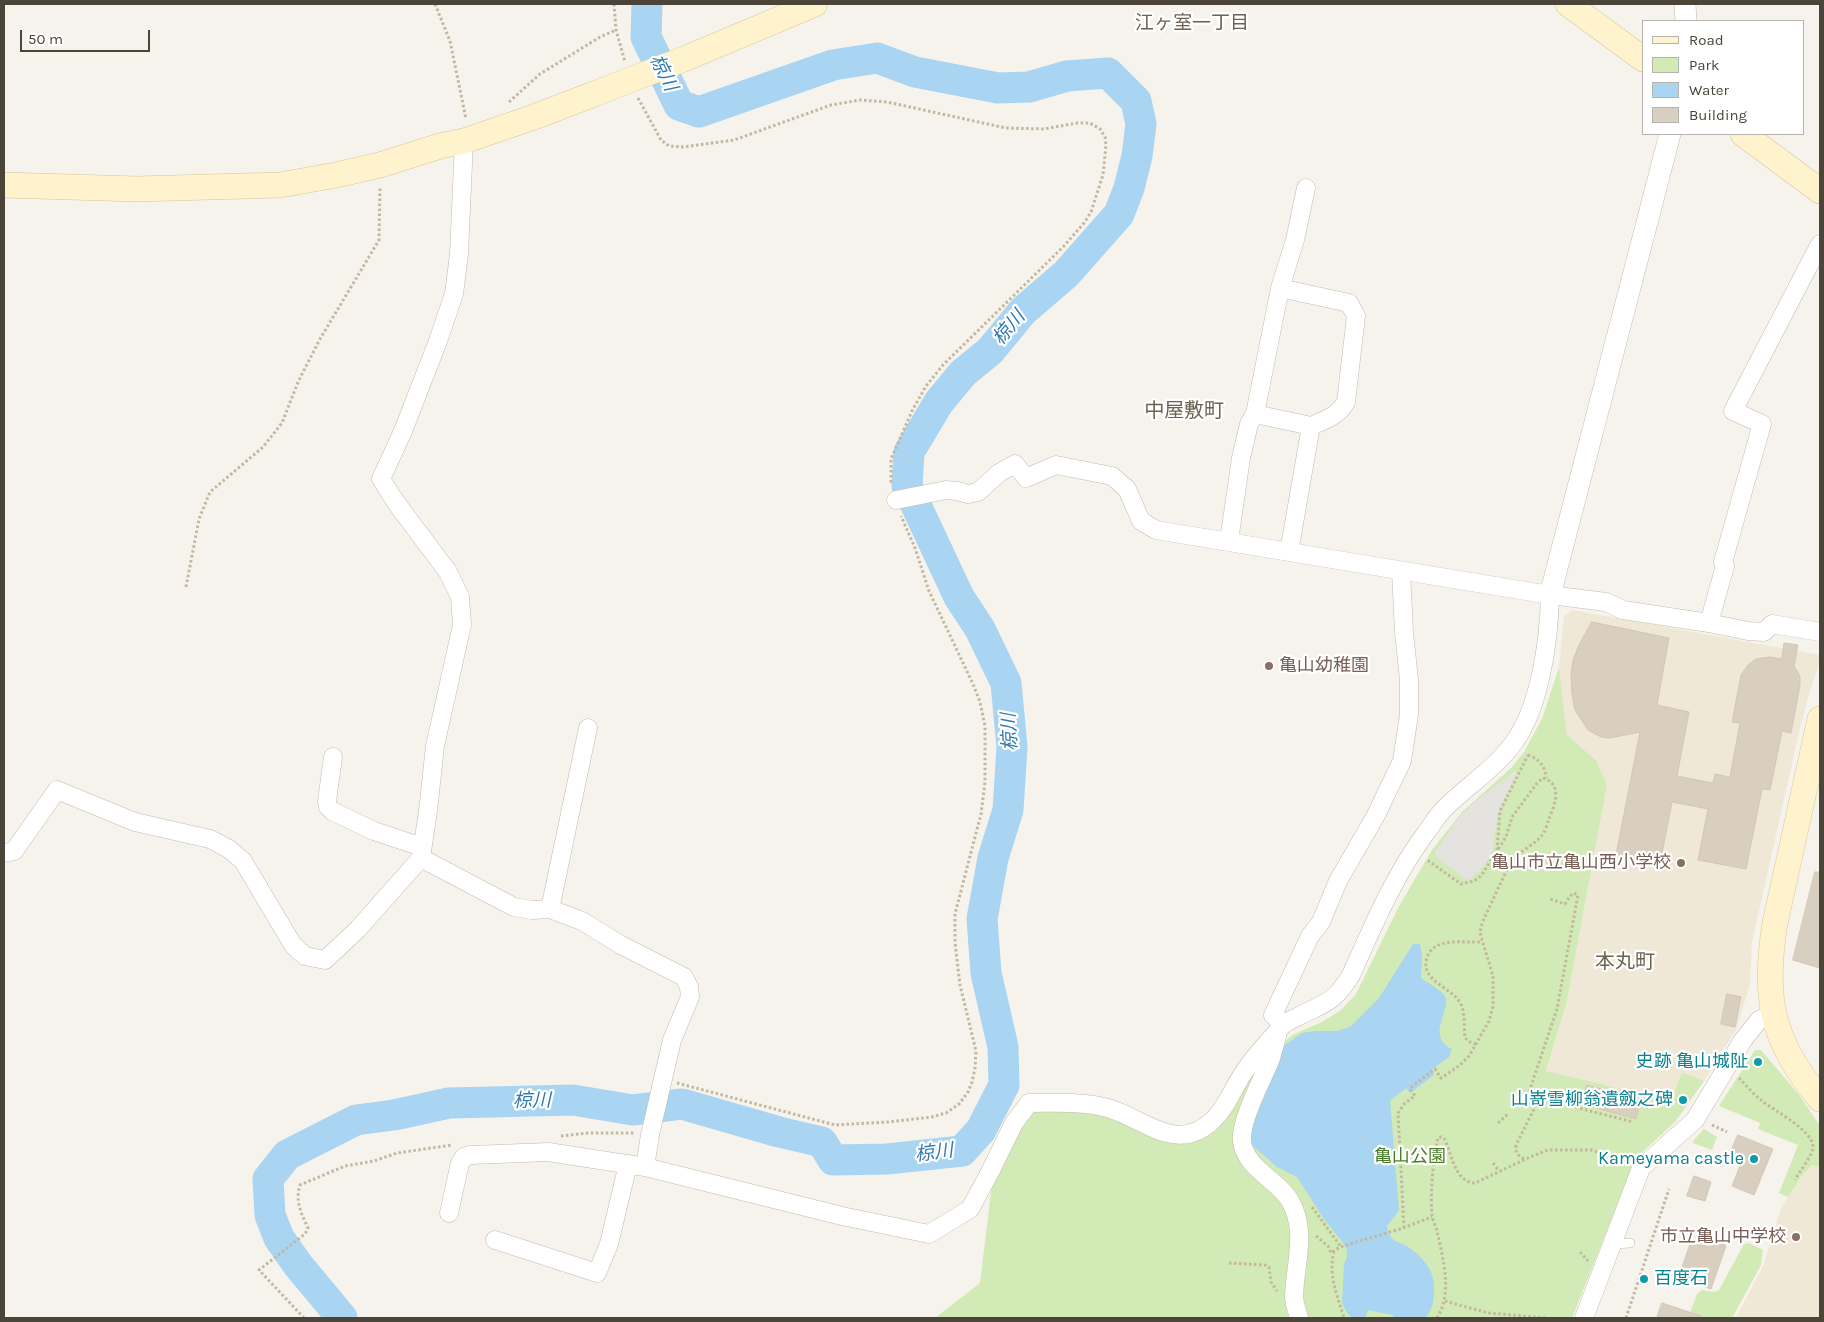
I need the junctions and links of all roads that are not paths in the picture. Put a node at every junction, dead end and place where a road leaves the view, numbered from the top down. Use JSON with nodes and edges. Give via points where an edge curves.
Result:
{"nodes":[{"id":1,"x":816,"y":4,"type":"edge"},
{"id":2,"x":1568,"y":4,"type":"edge"},
{"id":3,"x":1685,"y":4,"type":"edge"},
{"id":4,"x":1686,"y":20,"type":"edge"},
{"id":5,"x":1642,"y":58,"type":"edge"},
{"id":6,"x":1670,"y":135,"type":"edge"},
{"id":7,"x":1744,"y":135,"type":"edge"},
{"id":8,"x":464,"y":141,"type":"junction"},
{"id":9,"x":4,"y":185,"type":"edge"},
{"id":10,"x":1306,"y":188,"type":"dead end"},
{"id":11,"x":1820,"y":191,"type":"edge"},
{"id":12,"x":1820,"y":244,"type":"edge"},
{"id":13,"x":1280,"y":288,"type":"junction"},
{"id":14,"x":1255,"y":414,"type":"junction"},
{"id":15,"x":1310,"y":426,"type":"junction"},
{"id":16,"x":897,"y":500,"type":"road end"},
{"id":17,"x":1229,"y":541,"type":"junction"},
{"id":18,"x":1289,"y":552,"type":"junction"},
{"id":19,"x":1401,"y":571,"type":"junction"},
{"id":20,"x":1550,"y":595,"type":"junction"},
{"id":21,"x":1709,"y":623,"type":"junction"},
{"id":22,"x":1820,"y":632,"type":"edge"},
{"id":23,"x":1820,"y":719,"type":"edge"},
{"id":24,"x":588,"y":728,"type":"dead end"},
{"id":25,"x":333,"y":757,"type":"dead end"},
{"id":26,"x":4,"y":853,"type":"edge"},
{"id":27,"x":421,"y":853,"type":"junction"},
{"id":28,"x":550,"y":909,"type":"junction"},
{"id":29,"x":1773,"y":1014,"type":"junction"},
{"id":30,"x":1280,"y":1029,"type":"junction"},
{"id":31,"x":1820,"y":1099,"type":"edge"},
{"id":32,"x":636,"y":1165,"type":"junction"},
{"id":33,"x":449,"y":1213,"type":"dead end"},
{"id":34,"x":495,"y":1240,"type":"dead end"},
{"id":35,"x":1630,"y":1243,"type":"dead end"},
{"id":36,"x":1612,"y":1244,"type":"junction"},
{"id":37,"x":1298,"y":1318,"type":"edge"},
{"id":38,"x":1584,"y":1318,"type":"edge"}],
"edges":[{"from":1,"to":8,"type":"main road","bridge":true,"via":[[684,59]]},
{"from":2,"to":5,"type":"main road"},
{"from":3,"to":4,"type":"street"},
{"from":6,"to":20,"type":"street"},
{"from":7,"to":11,"type":"main road"},
{"from":8,"to":9,"type":"main road","via":[[380,165],[280,185],[136,189]]},
{"from":8,"to":27,"type":"street","via":[[454,294],[403,431],[381,479],[448,572],[460,597],[462,625],[435,746]]},
{"from":10,"to":13,"type":"street"},
{"from":12,"to":21,"type":"street","via":[[1732,411],[1762,424]]},
{"from":13,"to":14,"type":"street"},
{"from":13,"to":15,"type":"street","via":[[1349,303],[1356,316],[1346,402],[1332,417]]},
{"from":14,"to":15,"type":"street"},
{"from":14,"to":17,"type":"street","via":[[1249,424],[1241,458]]},
{"from":15,"to":18,"type":"street"},
{"from":16,"to":17,"type":"street","via":[[946,490],[968,494],[978,492],[1015,464],[1026,478],[1056,465],[1112,476],[1127,489],[1141,521],[1156,530]]},
{"from":17,"to":18,"type":"street"},
{"from":18,"to":19,"type":"street"},
{"from":19,"to":20,"type":"street"},
{"from":19,"to":30,"type":"street","via":[[1409,680],[1409,715],[1402,761],[1375,817],[1338,880],[1321,922],[1310,936],[1273,1015]]},
{"from":20,"to":21,"type":"street","via":[[1606,602],[1623,610]]},
{"from":20,"to":30,"type":"street","via":[[1550,618],[1538,689],[1520,733],[1496,764],[1445,807],[1423,836],[1390,892],[1343,988],[1330,1001]]},
{"from":21,"to":22,"type":"street","via":[[1748,631],[1764,632],[1772,624]]},
{"from":23,"to":29,"type":"main road","via":[[1775,923],[1770,968]]},
{"from":24,"to":28,"type":"street"},
{"from":25,"to":27,"type":"street","via":[[328,807]]},
{"from":26,"to":27,"type":"street","via":[[14,851],[57,790],[135,822],[210,839],[243,861],[292,944],[305,956],[325,960],[358,929]]},
{"from":27,"to":28,"type":"street","via":[[514,907]]},
{"from":28,"to":32,"type":"street","via":[[582,921],[621,946],[684,977],[689,987],[690,997],[672,1040],[650,1135]]},
{"from":29,"to":31,"type":"main road","via":[[1788,1052]]},
{"from":29,"to":36,"type":"street","via":[[1759,1020],[1743,1040],[1695,1120],[1641,1168]]},
{"from":30,"to":32,"type":"street","via":[[1244,1072],[1222,1111],[1205,1128],[1192,1133],[1156,1131],[1109,1108],[1029,1103],[1014,1123],[970,1209],[930,1234],[842,1216]]},
{"from":30,"to":37,"type":"street","via":[[1246,1119],[1242,1140],[1248,1158],[1280,1188],[1298,1222],[1300,1257],[1294,1296]]},
{"from":32,"to":33,"type":"street","via":[[548,1152],[471,1155],[460,1163]]},
{"from":32,"to":34,"type":"street","via":[[597,1272]]},
{"from":35,"to":36,"type":"lane"},
{"from":36,"to":38,"type":"street"}]}
